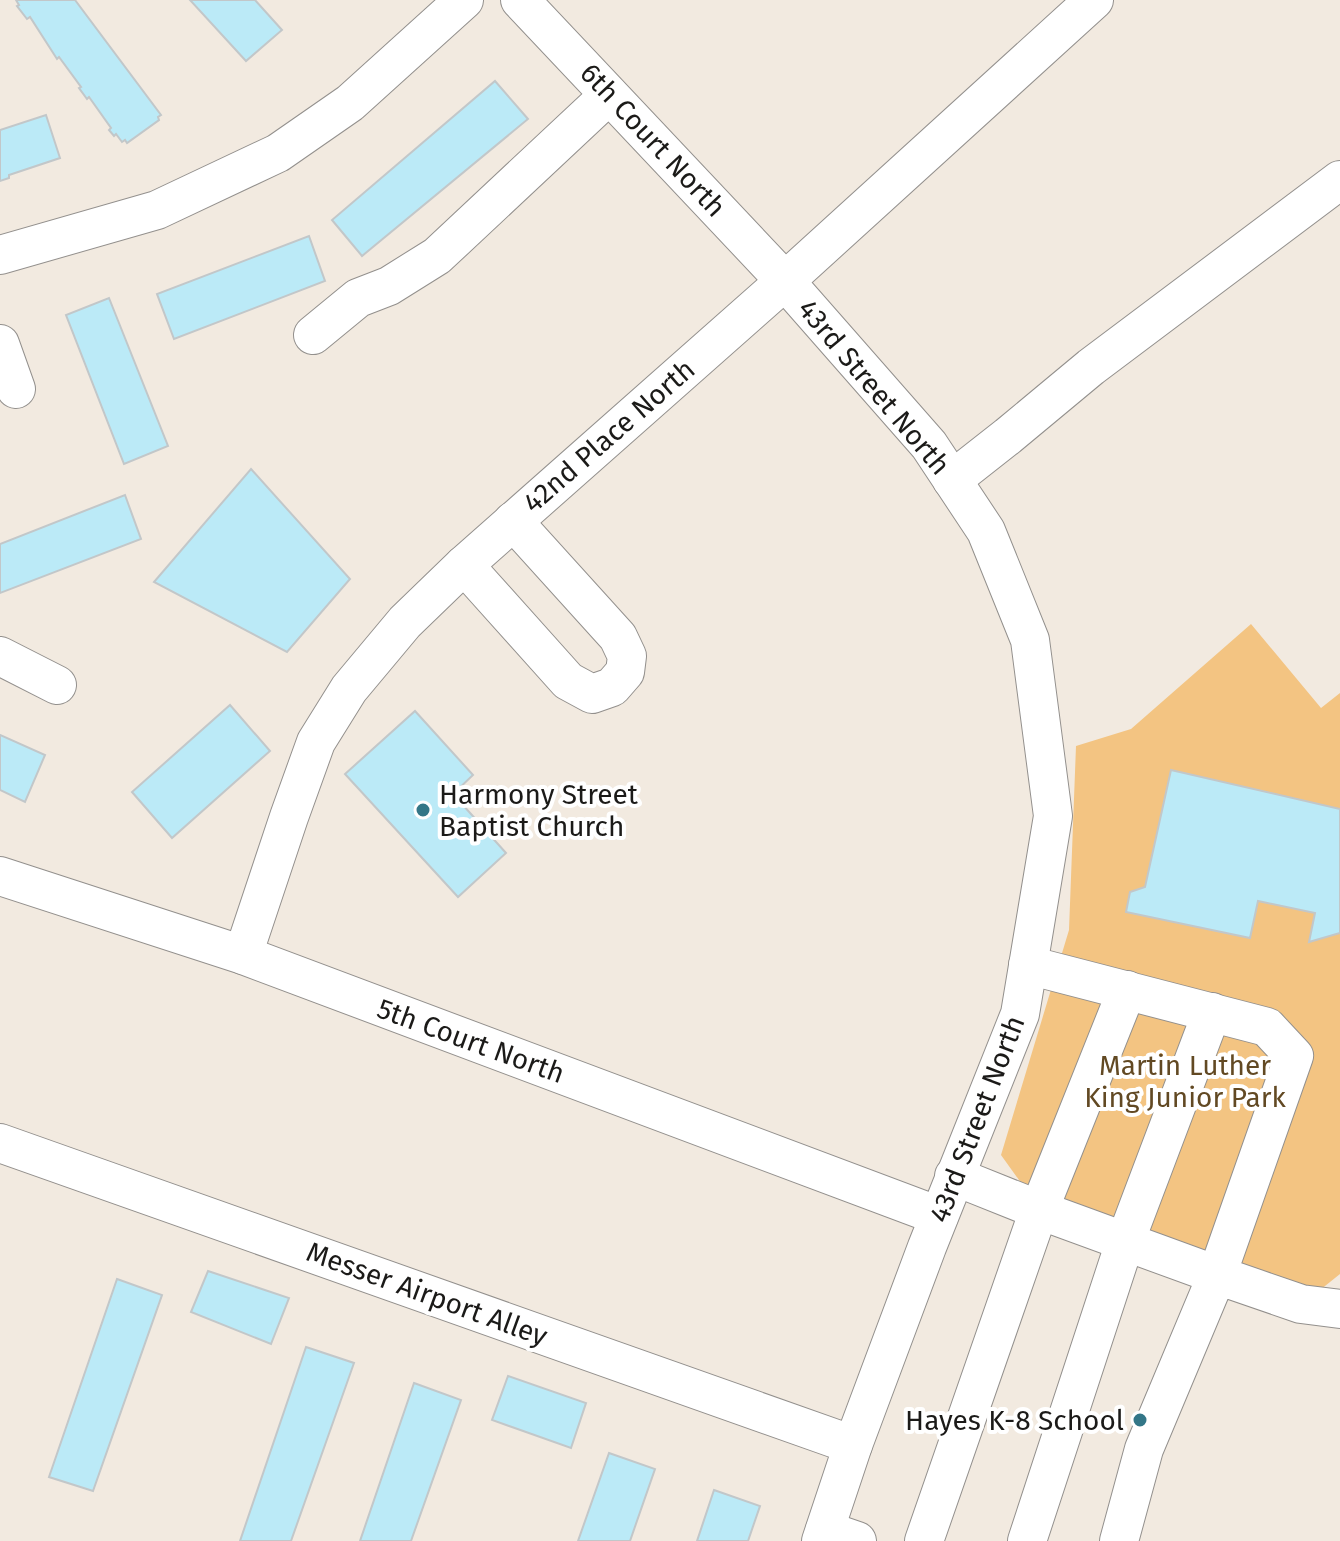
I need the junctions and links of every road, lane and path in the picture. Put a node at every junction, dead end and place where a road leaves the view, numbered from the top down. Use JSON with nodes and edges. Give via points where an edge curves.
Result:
{"nodes":[{"id":1,"x":464,"y":0,"type":"edge"},
{"id":2,"x":520,"y":0,"type":"edge"},
{"id":3,"x":1094,"y":0,"type":"edge"},
{"id":4,"x":609,"y":95,"type":"junction"},
{"id":5,"x":1340,"y":180,"type":"edge"},
{"id":6,"x":0,"y":255,"type":"edge"},
{"id":7,"x":785,"y":281,"type":"junction"},
{"id":8,"x":313,"y":335,"type":"dead end"},
{"id":9,"x":0,"y":344,"type":"edge"},
{"id":10,"x":16,"y":389,"type":"dead end"},
{"id":11,"x":952,"y":480,"type":"junction"},
{"id":12,"x":513,"y":521,"type":"junction"},
{"id":13,"x":464,"y":565,"type":"junction"},
{"id":14,"x":0,"y":656,"type":"edge"},
{"id":15,"x":57,"y":685,"type":"dead end"},
{"id":16,"x":1,"y":879,"type":"edge"},
{"id":17,"x":243,"y":955,"type":"junction"},
{"id":18,"x":1028,"y":965,"type":"junction"},
{"id":19,"x":1127,"y":990,"type":"junction"},
{"id":20,"x":1212,"y":1012,"type":"junction"},
{"id":21,"x":0,"y":1143,"type":"edge"},
{"id":22,"x":954,"y":1176,"type":"junction"},
{"id":23,"x":1039,"y":1210,"type":"junction"},
{"id":24,"x":939,"y":1216,"type":"junction"},
{"id":25,"x":1125,"y":1242,"type":"junction"},
{"id":26,"x":1217,"y":1275,"type":"junction"},
{"id":27,"x":1340,"y":1309,"type":"edge"},
{"id":28,"x":853,"y":1445,"type":"junction"},
{"id":29,"x":834,"y":1537,"type":"edge"},
{"id":30,"x":924,"y":1541,"type":"edge"},
{"id":31,"x":1027,"y":1541,"type":"edge"},
{"id":32,"x":1119,"y":1541,"type":"edge"}],
"edges":[{"from":1,"to":6,"type":"street","via":[[350,103],[278,153],[157,210]]},
{"from":2,"to":4,"type":"street","name":"6th Court North"},
{"from":3,"to":7,"type":"street","name":"42nd Place North"},
{"from":4,"to":7,"type":"street","name":"6th Court North"},
{"from":4,"to":8,"type":"street","via":[[437,256],[358,298]]},
{"from":5,"to":11,"type":"street","via":[[1091,367]]},
{"from":7,"to":11,"type":"street","name":"43rd Street North","via":[[929,445]]},
{"from":7,"to":12,"type":"street","name":"42nd Place North"},
{"from":9,"to":10,"type":"street"},
{"from":11,"to":18,"type":"street","name":"43rd Street North","via":[[986,531],[1030,640],[1053,816]]},
{"from":12,"to":13,"type":"street","name":"42nd Place North"},
{"from":12,"to":13,"type":"street","via":[[618,637],[627,656],[625,672],[612,687],[592,694],[568,681]]},
{"from":13,"to":17,"type":"street","name":"42nd Place North","via":[[378,652],[316,742]]},
{"from":14,"to":15,"type":"street"},
{"from":16,"to":17,"type":"street","name":"5th Court North"},
{"from":17,"to":24,"type":"street","name":"5th Court North"},
{"from":18,"to":19,"type":"street"},
{"from":18,"to":22,"type":"street","name":"43rd Street North","via":[[1020,1014]]},
{"from":19,"to":20,"type":"street"},
{"from":19,"to":23,"type":"street"},
{"from":20,"to":25,"type":"street"},
{"from":20,"to":26,"type":"street","via":[[1267,1027],[1294,1056]]},
{"from":21,"to":28,"type":"street","name":"Messer Airport Alley"},
{"from":22,"to":23,"type":"street"},
{"from":22,"to":24,"type":"street","name":"43rd Street North"},
{"from":23,"to":25,"type":"street"},
{"from":23,"to":30,"type":"street"},
{"from":24,"to":28,"type":"street","name":"43rd Street North"},
{"from":25,"to":26,"type":"street"},
{"from":25,"to":31,"type":"street"},
{"from":26,"to":27,"type":"street","via":[[1301,1304]]},
{"from":26,"to":32,"type":"street","via":[[1144,1449]]},
{"from":28,"to":29,"type":"street","name":"43rd Street North"}]}
